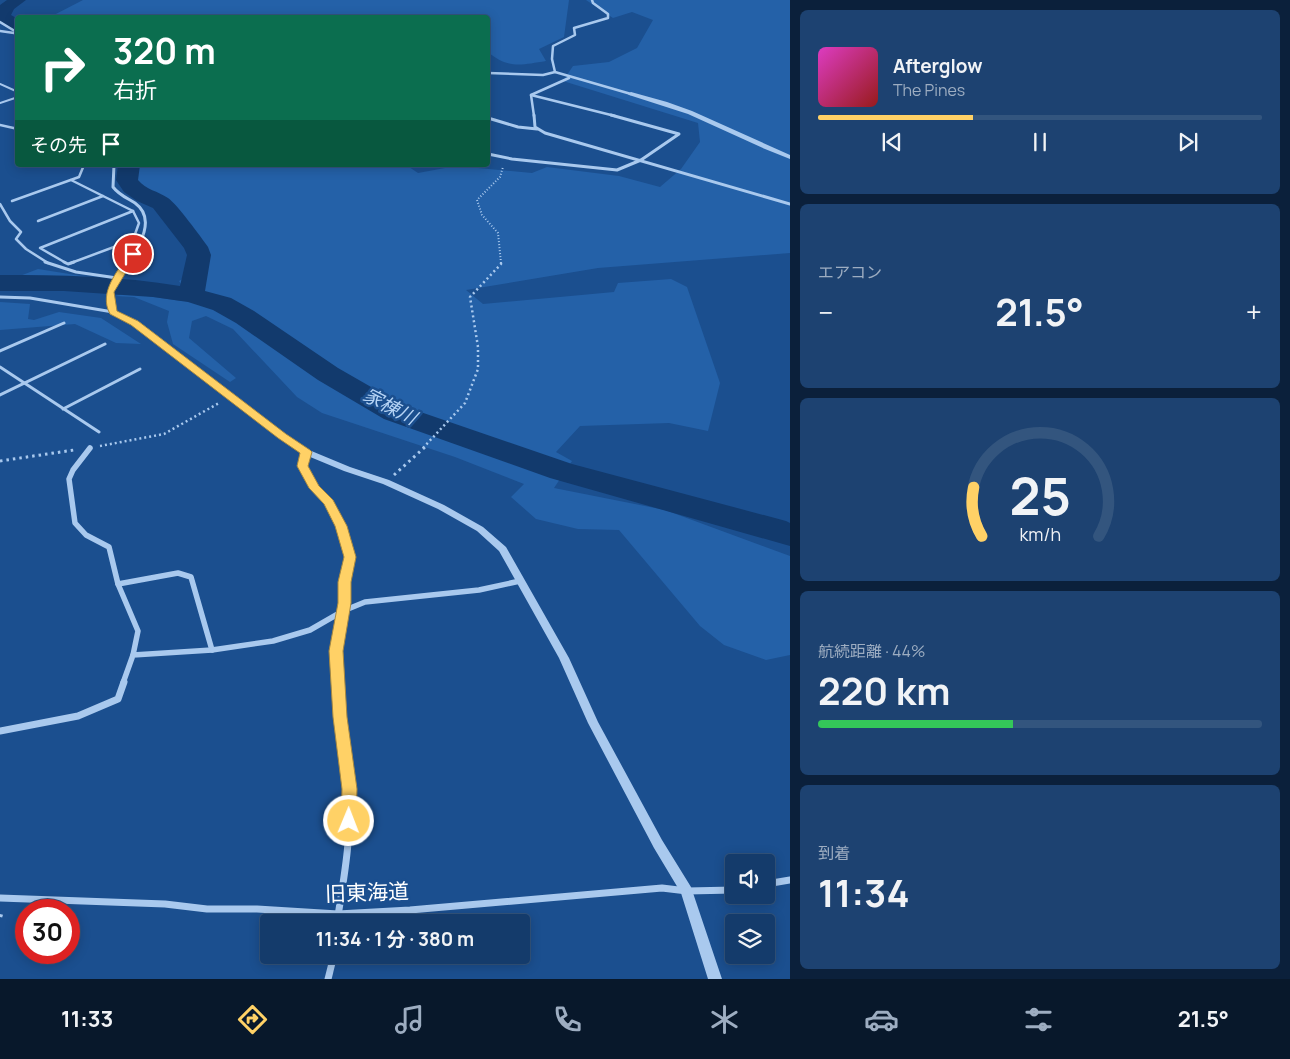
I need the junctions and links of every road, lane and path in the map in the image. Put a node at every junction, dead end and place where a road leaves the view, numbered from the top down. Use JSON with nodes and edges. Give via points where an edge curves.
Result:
{"nodes":[{"id":1,"x":592,"y":0,"type":"edge"},
{"id":2,"x":0,"y":22,"type":"edge"},
{"id":3,"x":0,"y":31,"type":"edge"},
{"id":4,"x":15,"y":32,"type":"edge"},
{"id":5,"x":15,"y":34,"type":"edge"},
{"id":6,"x":555,"y":72,"type":"junction"},
{"id":7,"x":490,"y":73,"type":"edge"},
{"id":8,"x":569,"y":78,"type":"junction"},
{"id":9,"x":0,"y":84,"type":"edge"},
{"id":10,"x":15,"y":91,"type":"edge"},
{"id":11,"x":631,"y":94,"type":"joint"},
{"id":12,"x":531,"y":96,"type":"junction"},
{"id":13,"x":15,"y":98,"type":"edge"},
{"id":14,"x":0,"y":103,"type":"edge"},
{"id":15,"x":490,"y":119,"type":"edge"},
{"id":16,"x":0,"y":125,"type":"edge"},
{"id":17,"x":15,"y":128,"type":"edge"},
{"id":18,"x":538,"y":129,"type":"junction"},
{"id":19,"x":490,"y":154,"type":"edge"},
{"id":20,"x":790,"y":157,"type":"edge"},
{"id":21,"x":505,"y":160,"type":"dead end"},
{"id":22,"x":640,"y":160,"type":"junction"},
{"id":23,"x":83,"y":167,"type":"edge"},
{"id":24,"x":114,"y":167,"type":"edge"},
{"id":25,"x":71,"y":180,"type":"junction"},
{"id":26,"x":103,"y":196,"type":"junction"},
{"id":27,"x":12,"y":201,"type":"dead end"},
{"id":28,"x":0,"y":204,"type":"edge"},
{"id":29,"x":790,"y":204,"type":"edge"},
{"id":30,"x":133,"y":211,"type":"junction"},
{"id":31,"x":38,"y":221,"type":"dead end"},
{"id":32,"x":117,"y":278,"type":"junction"},
{"id":33,"x":110,"y":292,"type":"joint"},
{"id":34,"x":0,"y":297,"type":"edge"},
{"id":35,"x":113,"y":312,"type":"junction"},
{"id":36,"x":64,"y":323,"type":"dead end"},
{"id":37,"x":105,"y":344,"type":"dead end"},
{"id":38,"x":0,"y":351,"type":"edge"},
{"id":39,"x":0,"y":367,"type":"edge"},
{"id":40,"x":140,"y":370,"type":"dead end"},
{"id":41,"x":24,"y":383,"type":"junction"},
{"id":42,"x":0,"y":395,"type":"edge"},
{"id":43,"x":230,"y":396,"type":"junction"},
{"id":44,"x":63,"y":409,"type":"junction"},
{"id":45,"x":98,"y":432,"type":"dead end"},
{"id":46,"x":90,"y":448,"type":"junction"},
{"id":47,"x":306,"y":452,"type":"junction"},
{"id":48,"x":0,"y":461,"type":"edge"},
{"id":49,"x":386,"y":482,"type":"junction"},
{"id":50,"x":520,"y":581,"type":"junction"},
{"id":51,"x":118,"y":584,"type":"junction"},
{"id":52,"x":342,"y":611,"type":"junction"},
{"id":53,"x":212,"y":650,"type":"junction"},
{"id":54,"x":133,"y":655,"type":"junction"},
{"id":55,"x":0,"y":731,"type":"edge"},
{"id":56,"x":790,"y":880,"type":"edge"},
{"id":57,"x":775,"y":882,"type":"edge"},
{"id":58,"x":725,"y":890,"type":"edge"},
{"id":59,"x":687,"y":891,"type":"junction"},
{"id":60,"x":0,"y":898,"type":"edge"},
{"id":61,"x":338,"y":914,"type":"junction"},
{"id":62,"x":332,"y":964,"type":"edge"},
{"id":63,"x":328,"y":979,"type":"edge"},
{"id":64,"x":714,"y":979,"type":"edge"}],
"edges":[{"from":1,"to":6,"type":"street","via":[[608,14],[608,18],[574,28],[575,35],[553,46]]},
{"from":2,"to":4,"type":"street"},
{"from":3,"to":5,"type":"street"},
{"from":6,"to":7,"type":"street","via":[[543,75]]},
{"from":6,"to":8,"type":"street"},
{"from":8,"to":11,"type":"street"},
{"from":8,"to":12,"type":"street"},
{"from":9,"to":10,"type":"lane"},
{"from":11,"to":20,"type":"street","via":[[672,105],[765,149]]},
{"from":12,"to":18,"type":"street","via":[[535,127]]},
{"from":12,"to":22,"type":"street","via":[[679,134]]},
{"from":13,"to":14,"type":"lane"},
{"from":15,"to":18,"type":"street"},
{"from":16,"to":17,"type":"lane"},
{"from":18,"to":22,"type":"street"},
{"from":19,"to":22,"type":"street","via":[[617,170]]},
{"from":21,"to":49,"type":"path","via":[[500,177],[477,200],[482,215],[498,233],[501,264],[470,296],[478,369],[465,403],[429,443]]},
{"from":22,"to":29,"type":"street"},
{"from":23,"to":25,"type":"lane","via":[[79,177]]},
{"from":24,"to":32,"type":"street","via":[[116,191],[142,210],[147,226],[126,268]]},
{"from":25,"to":26,"type":"lane"},
{"from":25,"to":27,"type":"lane"},
{"from":26,"to":30,"type":"lane"},
{"from":26,"to":31,"type":"lane"},
{"from":28,"to":32,"type":"lane","via":[[21,232],[16,239],[38,258],[74,273]]},
{"from":30,"to":30,"type":"lane","via":[[50,245],[40,248],[68,264],[122,244],[134,237],[139,223]]},
{"from":32,"to":33,"type":"street"},
{"from":33,"to":35,"type":"street"},
{"from":34,"to":35,"type":"lane","via":[[30,298]]},
{"from":35,"to":43,"type":"street","via":[[134,323]]},
{"from":36,"to":38,"type":"lane"},
{"from":37,"to":41,"type":"lane"},
{"from":39,"to":41,"type":"lane"},
{"from":40,"to":44,"type":"lane"},
{"from":41,"to":42,"type":"lane"},
{"from":41,"to":44,"type":"lane"},
{"from":43,"to":46,"type":"path","via":[[164,434]]},
{"from":43,"to":47,"type":"street"},
{"from":44,"to":45,"type":"lane"},
{"from":46,"to":48,"type":"path"},
{"from":46,"to":51,"type":"street","via":[[69,479],[74,523],[86,535],[109,547]]},
{"from":47,"to":49,"type":"street"},
{"from":47,"to":52,"type":"street","via":[[303,466],[341,526],[350,557]]},
{"from":49,"to":50,"type":"street","via":[[441,506],[480,529],[503,549]]},
{"from":50,"to":52,"type":"street","via":[[479,590],[365,602]]},
{"from":50,"to":59,"type":"street","via":[[564,658],[593,724],[653,836]]},
{"from":51,"to":53,"type":"street","via":[[178,573],[190,577]]},
{"from":51,"to":54,"type":"street","via":[[138,631]]},
{"from":52,"to":53,"type":"street","via":[[310,630]]},
{"from":52,"to":61,"type":"street","via":[[336,651],[349,798],[348,853]]},
{"from":53,"to":54,"type":"street"},
{"from":54,"to":55,"type":"street","via":[[118,699],[78,716]]},
{"from":56,"to":57,"type":"street"},
{"from":58,"to":59,"type":"street","name":"旧東海道"},
{"from":59,"to":61,"type":"street","name":"旧東海道","via":[[662,888]]},
{"from":59,"to":64,"type":"street"},
{"from":60,"to":61,"type":"street","name":"旧東海道"},
{"from":62,"to":63,"type":"street"}]}
